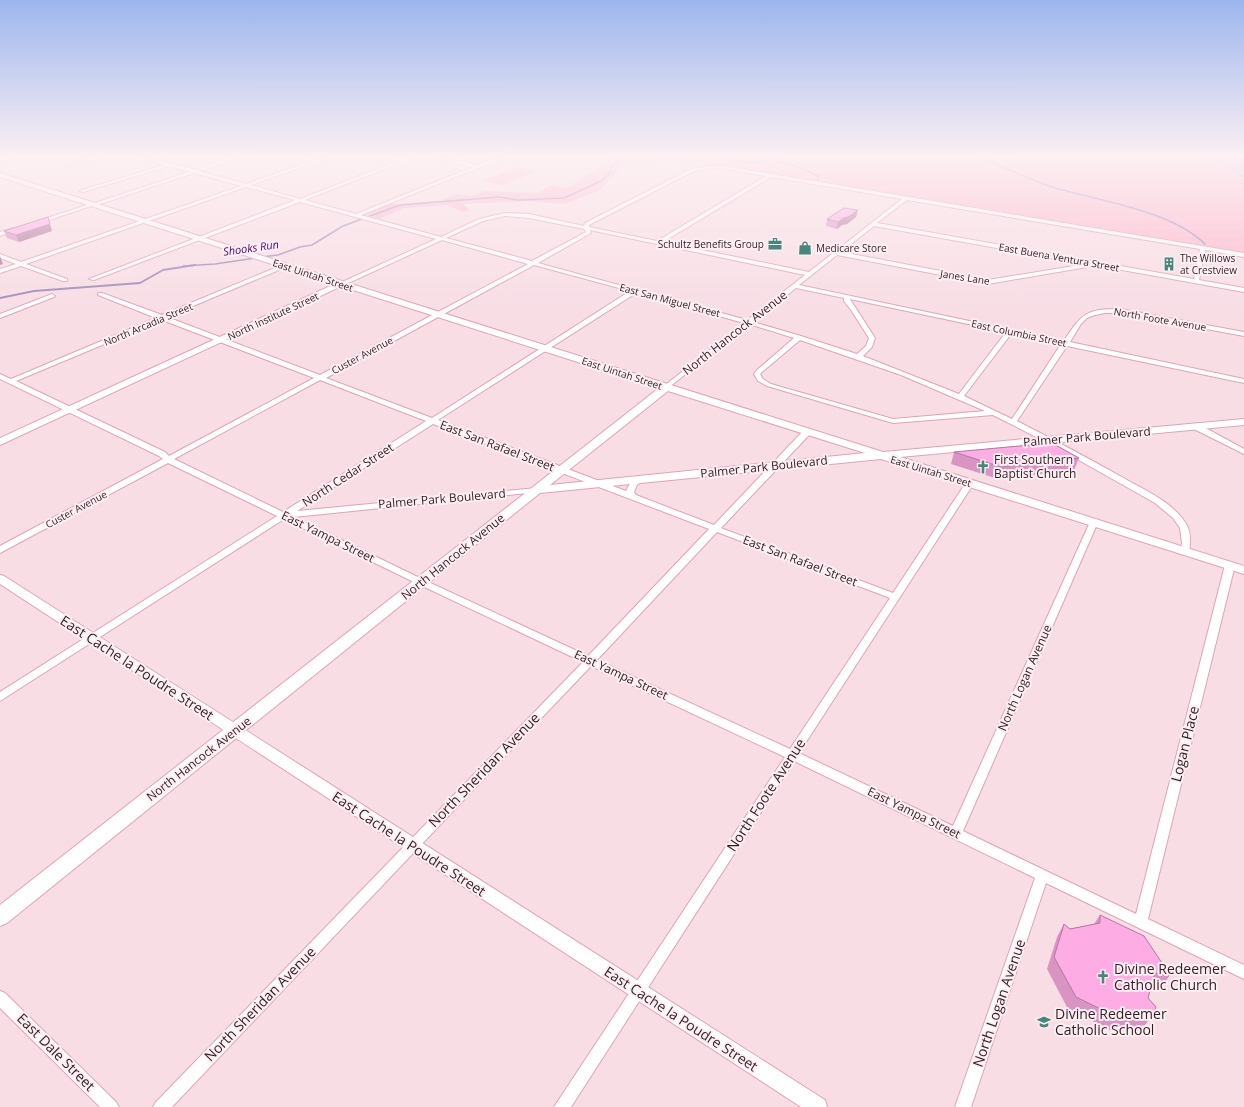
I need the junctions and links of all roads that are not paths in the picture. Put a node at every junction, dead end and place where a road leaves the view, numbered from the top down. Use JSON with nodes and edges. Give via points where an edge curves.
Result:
{"nodes":[{"id":1,"x":78,"y":210,"type":"edge"},
{"id":2,"x":107,"y":210,"type":"edge"},
{"id":3,"x":177,"y":210,"type":"edge"},
{"id":4,"x":276,"y":210,"type":"edge"},
{"id":5,"x":336,"y":210,"type":"edge"},
{"id":6,"x":374,"y":210,"type":"edge"},
{"id":7,"x":614,"y":210,"type":"edge"},
{"id":8,"x":713,"y":210,"type":"edge"},
{"id":9,"x":891,"y":210,"type":"edge"},
{"id":10,"x":975,"y":210,"type":"edge"},
{"id":11,"x":359,"y":216,"type":"junction"},
{"id":12,"x":144,"y":221,"type":"junction"},
{"id":13,"x":873,"y":224,"type":"junction"},
{"id":14,"x":30,"y":225,"type":"edge"},
{"id":15,"x":22,"y":227,"type":"edge"},
{"id":16,"x":586,"y":228,"type":"junction"},
{"id":17,"x":0,"y":234,"type":"edge"},
{"id":18,"x":442,"y":238,"type":"junction"},
{"id":19,"x":199,"y":239,"type":"junction"},
{"id":20,"x":657,"y":243,"type":"junction"},
{"id":21,"x":1203,"y":248,"type":"junction"},
{"id":22,"x":836,"y":253,"type":"junction"},
{"id":23,"x":1244,"y":255,"type":"edge"},
{"id":24,"x":0,"y":256,"type":"edge"},
{"id":25,"x":533,"y":263,"type":"junction"},
{"id":26,"x":1093,"y":263,"type":"junction"},
{"id":27,"x":21,"y":264,"type":"junction"},
{"id":28,"x":281,"y":264,"type":"junction"},
{"id":29,"x":0,"y":271,"type":"edge"},
{"id":30,"x":810,"y":274,"type":"junction"},
{"id":31,"x":92,"y":279,"type":"dead end"},
{"id":32,"x":65,"y":280,"type":"dead end"},
{"id":33,"x":1196,"y":282,"type":"junction"},
{"id":34,"x":342,"y":284,"type":"junction"},
{"id":35,"x":795,"y":286,"type":"junction"},
{"id":36,"x":1244,"y":290,"type":"edge"},
{"id":37,"x":635,"y":291,"type":"junction"},
{"id":38,"x":100,"y":294,"type":"dead end"},
{"id":39,"x":52,"y":296,"type":"dead end"},
{"id":40,"x":848,"y":297,"type":"junction"},
{"id":41,"x":438,"y":314,"type":"junction"},
{"id":42,"x":0,"y":316,"type":"edge"},
{"id":43,"x":162,"y":318,"type":"junction"},
{"id":44,"x":750,"y":322,"type":"junction"},
{"id":45,"x":1010,"y":332,"type":"junction"},
{"id":46,"x":1244,"y":334,"type":"edge"},
{"id":47,"x":800,"y":337,"type":"junction"},
{"id":48,"x":220,"y":340,"type":"junction"},
{"id":49,"x":1066,"y":343,"type":"junction"},
{"id":50,"x":545,"y":348,"type":"junction"},
{"id":51,"x":858,"y":357,"type":"junction"},
{"id":52,"x":0,"y":376,"type":"edge"},
{"id":53,"x":319,"y":378,"type":"junction"},
{"id":54,"x":11,"y":381,"type":"junction"},
{"id":55,"x":1244,"y":381,"type":"edge"},
{"id":56,"x":666,"y":387,"type":"junction"},
{"id":57,"x":960,"y":397,"type":"junction"},
{"id":58,"x":69,"y":410,"type":"junction"},
{"id":59,"x":995,"y":413,"type":"junction"},
{"id":60,"x":432,"y":421,"type":"junction"},
{"id":61,"x":1013,"y":422,"type":"junction"},
{"id":62,"x":1244,"y":422,"type":"edge"},
{"id":63,"x":1197,"y":427,"type":"junction"},
{"id":64,"x":807,"y":432,"type":"junction"},
{"id":65,"x":1047,"y":440,"type":"junction"},
{"id":66,"x":0,"y":442,"type":"edge"},
{"id":67,"x":937,"y":450,"type":"junction"},
{"id":68,"x":1244,"y":452,"type":"edge"},
{"id":69,"x":881,"y":455,"type":"junction"},
{"id":70,"x":167,"y":459,"type":"junction"},
{"id":71,"x":775,"y":465,"type":"junction"},
{"id":72,"x":561,"y":470,"type":"junction"},
{"id":73,"x":938,"y":473,"type":"junction"},
{"id":74,"x":638,"y":481,"type":"junction"},
{"id":75,"x":970,"y":483,"type":"junction"},
{"id":76,"x":600,"y":485,"type":"junction"},
{"id":77,"x":537,"y":490,"type":"junction"},
{"id":78,"x":634,"y":498,"type":"junction"},
{"id":79,"x":285,"y":516,"type":"junction"},
{"id":80,"x":1094,"y":522,"type":"junction"},
{"id":81,"x":715,"y":529,"type":"junction"},
{"id":82,"x":0,"y":550,"type":"edge"},
{"id":83,"x":1185,"y":551,"type":"junction"},
{"id":84,"x":1230,"y":565,"type":"junction"},
{"id":85,"x":1244,"y":570,"type":"edge"},
{"id":86,"x":0,"y":580,"type":"edge"},
{"id":87,"x":421,"y":582,"type":"junction"},
{"id":88,"x":895,"y":597,"type":"junction"},
{"id":89,"x":92,"y":639,"type":"junction"},
{"id":90,"x":590,"y":660,"type":"junction"},
{"id":91,"x":0,"y":698,"type":"edge"},
{"id":92,"x":234,"y":731,"type":"junction"},
{"id":93,"x":792,"y":755,"type":"junction"},
{"id":94,"x":956,"y":834,"type":"junction"},
{"id":95,"x":411,"y":846,"type":"junction"},
{"id":96,"x":1042,"y":875,"type":"junction"},
{"id":97,"x":0,"y":917,"type":"edge"},
{"id":98,"x":1141,"y":922,"type":"junction"},
{"id":99,"x":1244,"y":972,"type":"edge"},
{"id":100,"x":638,"y":990,"type":"junction"},
{"id":101,"x":0,"y":998,"type":"edge"},
{"id":102,"x":111,"y":1107,"type":"edge"},
{"id":103,"x":161,"y":1107,"type":"edge"},
{"id":104,"x":562,"y":1107,"type":"edge"},
{"id":105,"x":818,"y":1107,"type":"edge"},
{"id":106,"x":963,"y":1107,"type":"edge"}],
"edges":[{"from":1,"to":14,"type":"street"},
{"from":2,"to":12,"type":"main road","name":"East Uintah Street"},
{"from":3,"to":12,"type":"street"},
{"from":4,"to":19,"type":"street"},
{"from":5,"to":11,"type":"street","name":"East San Miguel Street"},
{"from":6,"to":11,"type":"street"},
{"from":7,"to":16,"type":"street","name":"Custer Avenue","via":[[587,224]]},
{"from":8,"to":20,"type":"street"},
{"from":9,"to":13,"type":"street","name":"North Hancock Avenue"},
{"from":10,"to":21,"type":"street","name":"Custer Avenue"},
{"from":11,"to":18,"type":"street","name":"East San Miguel Street"},
{"from":12,"to":19,"type":"main road","name":"East Uintah Street"},
{"from":12,"to":27,"type":"street"},
{"from":13,"to":22,"type":"street","name":"North Hancock Avenue"},
{"from":13,"to":26,"type":"street","name":"East Buena Ventura Street"},
{"from":15,"to":17,"type":"street"},
{"from":16,"to":18,"type":"street","name":"North Institute Street","via":[[529,216],[501,215],[481,220]]},
{"from":16,"to":20,"type":"street","name":"North Institute Street"},
{"from":16,"to":25,"type":"street","name":"Custer Avenue","via":[[589,232]]},
{"from":18,"to":25,"type":"street","name":"East San Miguel Street"},
{"from":18,"to":34,"type":"street","name":"North Institute Street"},
{"from":19,"to":28,"type":"main road","name":"East Uintah Street"},
{"from":19,"to":31,"type":"street"},
{"from":20,"to":30,"type":"street","name":"North Institute Street"},
{"from":21,"to":23,"type":"street","name":"Custer Avenue"},
{"from":21,"to":33,"type":"street"},
{"from":22,"to":26,"type":"street","name":"Janes Lane","via":[[988,282]]},
{"from":22,"to":30,"type":"street","name":"North Hancock Avenue"},
{"from":24,"to":27,"type":"street"},
{"from":25,"to":37,"type":"street","name":"East San Miguel Street"},
{"from":25,"to":41,"type":"street","name":"Custer Avenue"},
{"from":26,"to":33,"type":"street","name":"East Buena Ventura Street"},
{"from":27,"to":29,"type":"street"},
{"from":27,"to":32,"type":"street"},
{"from":28,"to":34,"type":"main road","name":"East Uintah Street"},
{"from":28,"to":43,"type":"street","name":"North Arcadia Street"},
{"from":30,"to":35,"type":"street","name":"North Hancock Avenue"},
{"from":33,"to":36,"type":"street","name":"East Buena Ventura Street"},
{"from":34,"to":41,"type":"main road","name":"East Uintah Street"},
{"from":34,"to":48,"type":"street","name":"North Institute Street"},
{"from":35,"to":40,"type":"street","name":"East Columbia Street"},
{"from":35,"to":44,"type":"street","name":"North Hancock Avenue"},
{"from":37,"to":44,"type":"street","name":"East San Miguel Street"},
{"from":37,"to":50,"type":"street","name":"North Cedar Street"},
{"from":38,"to":43,"type":"street","name":"East San Rafael Street"},
{"from":39,"to":42,"type":"street"},
{"from":40,"to":45,"type":"street","name":"East Columbia Street"},
{"from":40,"to":51,"type":"street","via":[[847,301],[872,338],[869,346]]},
{"from":41,"to":50,"type":"main road","name":"East Uintah Street"},
{"from":41,"to":53,"type":"street","name":"Custer Avenue"},
{"from":43,"to":48,"type":"street","name":"East San Rafael Street"},
{"from":43,"to":54,"type":"street","name":"North Arcadia Street"},
{"from":44,"to":47,"type":"street","name":"East San Miguel Street"},
{"from":44,"to":56,"type":"street","name":"North Hancock Avenue"},
{"from":45,"to":49,"type":"street","name":"East Columbia Street"},
{"from":45,"to":57,"type":"street"},
{"from":46,"to":49,"type":"street","name":"North Foote Avenue","via":[[1128,312],[1105,311],[1085,317]]},
{"from":47,"to":51,"type":"street","name":"East San Miguel Street"},
{"from":47,"to":59,"type":"street","via":[[759,371],[757,374],[760,380],[769,385],[886,420]]},
{"from":48,"to":53,"type":"street","name":"East San Rafael Street"},
{"from":48,"to":58,"type":"street","name":"North Institute Street"},
{"from":49,"to":55,"type":"street","name":"East Columbia Street"},
{"from":49,"to":61,"type":"street","name":"North Foote Avenue"},
{"from":50,"to":56,"type":"main road","name":"East Uintah Street"},
{"from":50,"to":60,"type":"street","name":"North Cedar Street"},
{"from":51,"to":57,"type":"street","name":"East San Miguel Street"},
{"from":52,"to":54,"type":"street","name":"East Yampa Street"},
{"from":53,"to":60,"type":"street","name":"East San Rafael Street"},
{"from":53,"to":70,"type":"street","name":"Custer Avenue"},
{"from":54,"to":58,"type":"street","name":"East Yampa Street"},
{"from":56,"to":64,"type":"main road","name":"East Uintah Street"},
{"from":56,"to":72,"type":"main road","name":"North Hancock Avenue"},
{"from":57,"to":59,"type":"street","name":"East San Miguel Street"},
{"from":58,"to":66,"type":"street","name":"North Institute Street"},
{"from":58,"to":70,"type":"street","name":"East Yampa Street","via":[[162,454]]},
{"from":59,"to":61,"type":"street","name":"East San Miguel Street"},
{"from":60,"to":72,"type":"street","name":"East San Rafael Street"},
{"from":60,"to":79,"type":"street","name":"North Cedar Street"},
{"from":61,"to":65,"type":"street","name":"East San Miguel Street"},
{"from":62,"to":63,"type":"main road","name":"Palmer Park Boulevard"},
{"from":63,"to":65,"type":"main road","name":"Palmer Park Boulevard"},
{"from":63,"to":68,"type":"street"},
{"from":64,"to":69,"type":"main road","name":"East Uintah Street"},
{"from":64,"to":71,"type":"street","name":"North Sheridan Avenue"},
{"from":65,"to":67,"type":"main road","name":"Palmer Park Boulevard"},
{"from":65,"to":83,"type":"street","name":"East San Miguel Street","via":[[1148,495],[1174,514],[1184,528],[1188,542]]},
{"from":67,"to":69,"type":"main road","name":"Palmer Park Boulevard"},
{"from":67,"to":73,"type":"main road","via":[[928,460]]},
{"from":69,"to":71,"type":"main road","name":"Palmer Park Boulevard"},
{"from":69,"to":73,"type":"main road","name":"East Uintah Street"},
{"from":70,"to":79,"type":"street","name":"East Yampa Street"},
{"from":70,"to":82,"type":"street","name":"Custer Avenue"},
{"from":71,"to":74,"type":"main road","name":"Palmer Park Boulevard"},
{"from":71,"to":81,"type":"street","name":"North Sheridan Avenue"},
{"from":72,"to":76,"type":"street","name":"East San Rafael Street"},
{"from":72,"to":77,"type":"main road","name":"North Hancock Avenue"},
{"from":73,"to":75,"type":"main road","name":"East Uintah Street"},
{"from":74,"to":76,"type":"main road","name":"Palmer Park Boulevard"},
{"from":74,"to":78,"type":"street","via":[[630,492]]},
{"from":75,"to":80,"type":"main road","name":"East Uintah Street"},
{"from":75,"to":88,"type":"street","name":"North Foote Avenue"},
{"from":76,"to":77,"type":"main road","name":"Palmer Park Boulevard"},
{"from":76,"to":78,"type":"street","name":"East San Rafael Street"},
{"from":77,"to":79,"type":"street","name":"Palmer Park Boulevard"},
{"from":77,"to":87,"type":"main road","name":"North Hancock Avenue"},
{"from":78,"to":81,"type":"street","name":"East San Rafael Street"},
{"from":79,"to":87,"type":"street","name":"East Yampa Street"},
{"from":79,"to":89,"type":"street","name":"North Cedar Street"},
{"from":80,"to":83,"type":"main road","name":"East Uintah Street"},
{"from":80,"to":94,"type":"street","name":"North Logan Avenue"},
{"from":81,"to":88,"type":"street","name":"East San Rafael Street"},
{"from":81,"to":90,"type":"street","name":"North Sheridan Avenue"},
{"from":83,"to":84,"type":"main road","name":"East Uintah Street"},
{"from":84,"to":85,"type":"main road","name":"East Uintah Street"},
{"from":84,"to":98,"type":"street","name":"Logan Place"},
{"from":86,"to":89,"type":"street","name":"East Cache la Poudre Street"},
{"from":87,"to":90,"type":"street","name":"East Yampa Street"},
{"from":87,"to":92,"type":"main road","name":"North Hancock Avenue"},
{"from":88,"to":93,"type":"street","name":"North Foote Avenue"},
{"from":89,"to":91,"type":"street","name":"North Cedar Street"},
{"from":89,"to":92,"type":"street","name":"East Cache la Poudre Street"},
{"from":90,"to":93,"type":"street","name":"East Yampa Street"},
{"from":90,"to":95,"type":"street","name":"North Sheridan Avenue"},
{"from":92,"to":95,"type":"street","name":"East Cache la Poudre Street"},
{"from":92,"to":97,"type":"main road","name":"North Hancock Avenue"},
{"from":93,"to":94,"type":"street","name":"East Yampa Street"},
{"from":93,"to":100,"type":"street","name":"North Foote Avenue"},
{"from":94,"to":96,"type":"street","name":"East Yampa Street"},
{"from":95,"to":100,"type":"street","name":"East Cache la Poudre Street"},
{"from":95,"to":103,"type":"street","name":"North Sheridan Avenue"},
{"from":96,"to":98,"type":"street","name":"East Yampa Street"},
{"from":96,"to":106,"type":"street","name":"North Logan Avenue"},
{"from":98,"to":99,"type":"street","name":"East Yampa Street"},
{"from":100,"to":104,"type":"street","name":"North Foote Avenue"},
{"from":100,"to":105,"type":"street","name":"East Cache la Poudre Street"},
{"from":101,"to":102,"type":"street","name":"East Dale Street"}]}
